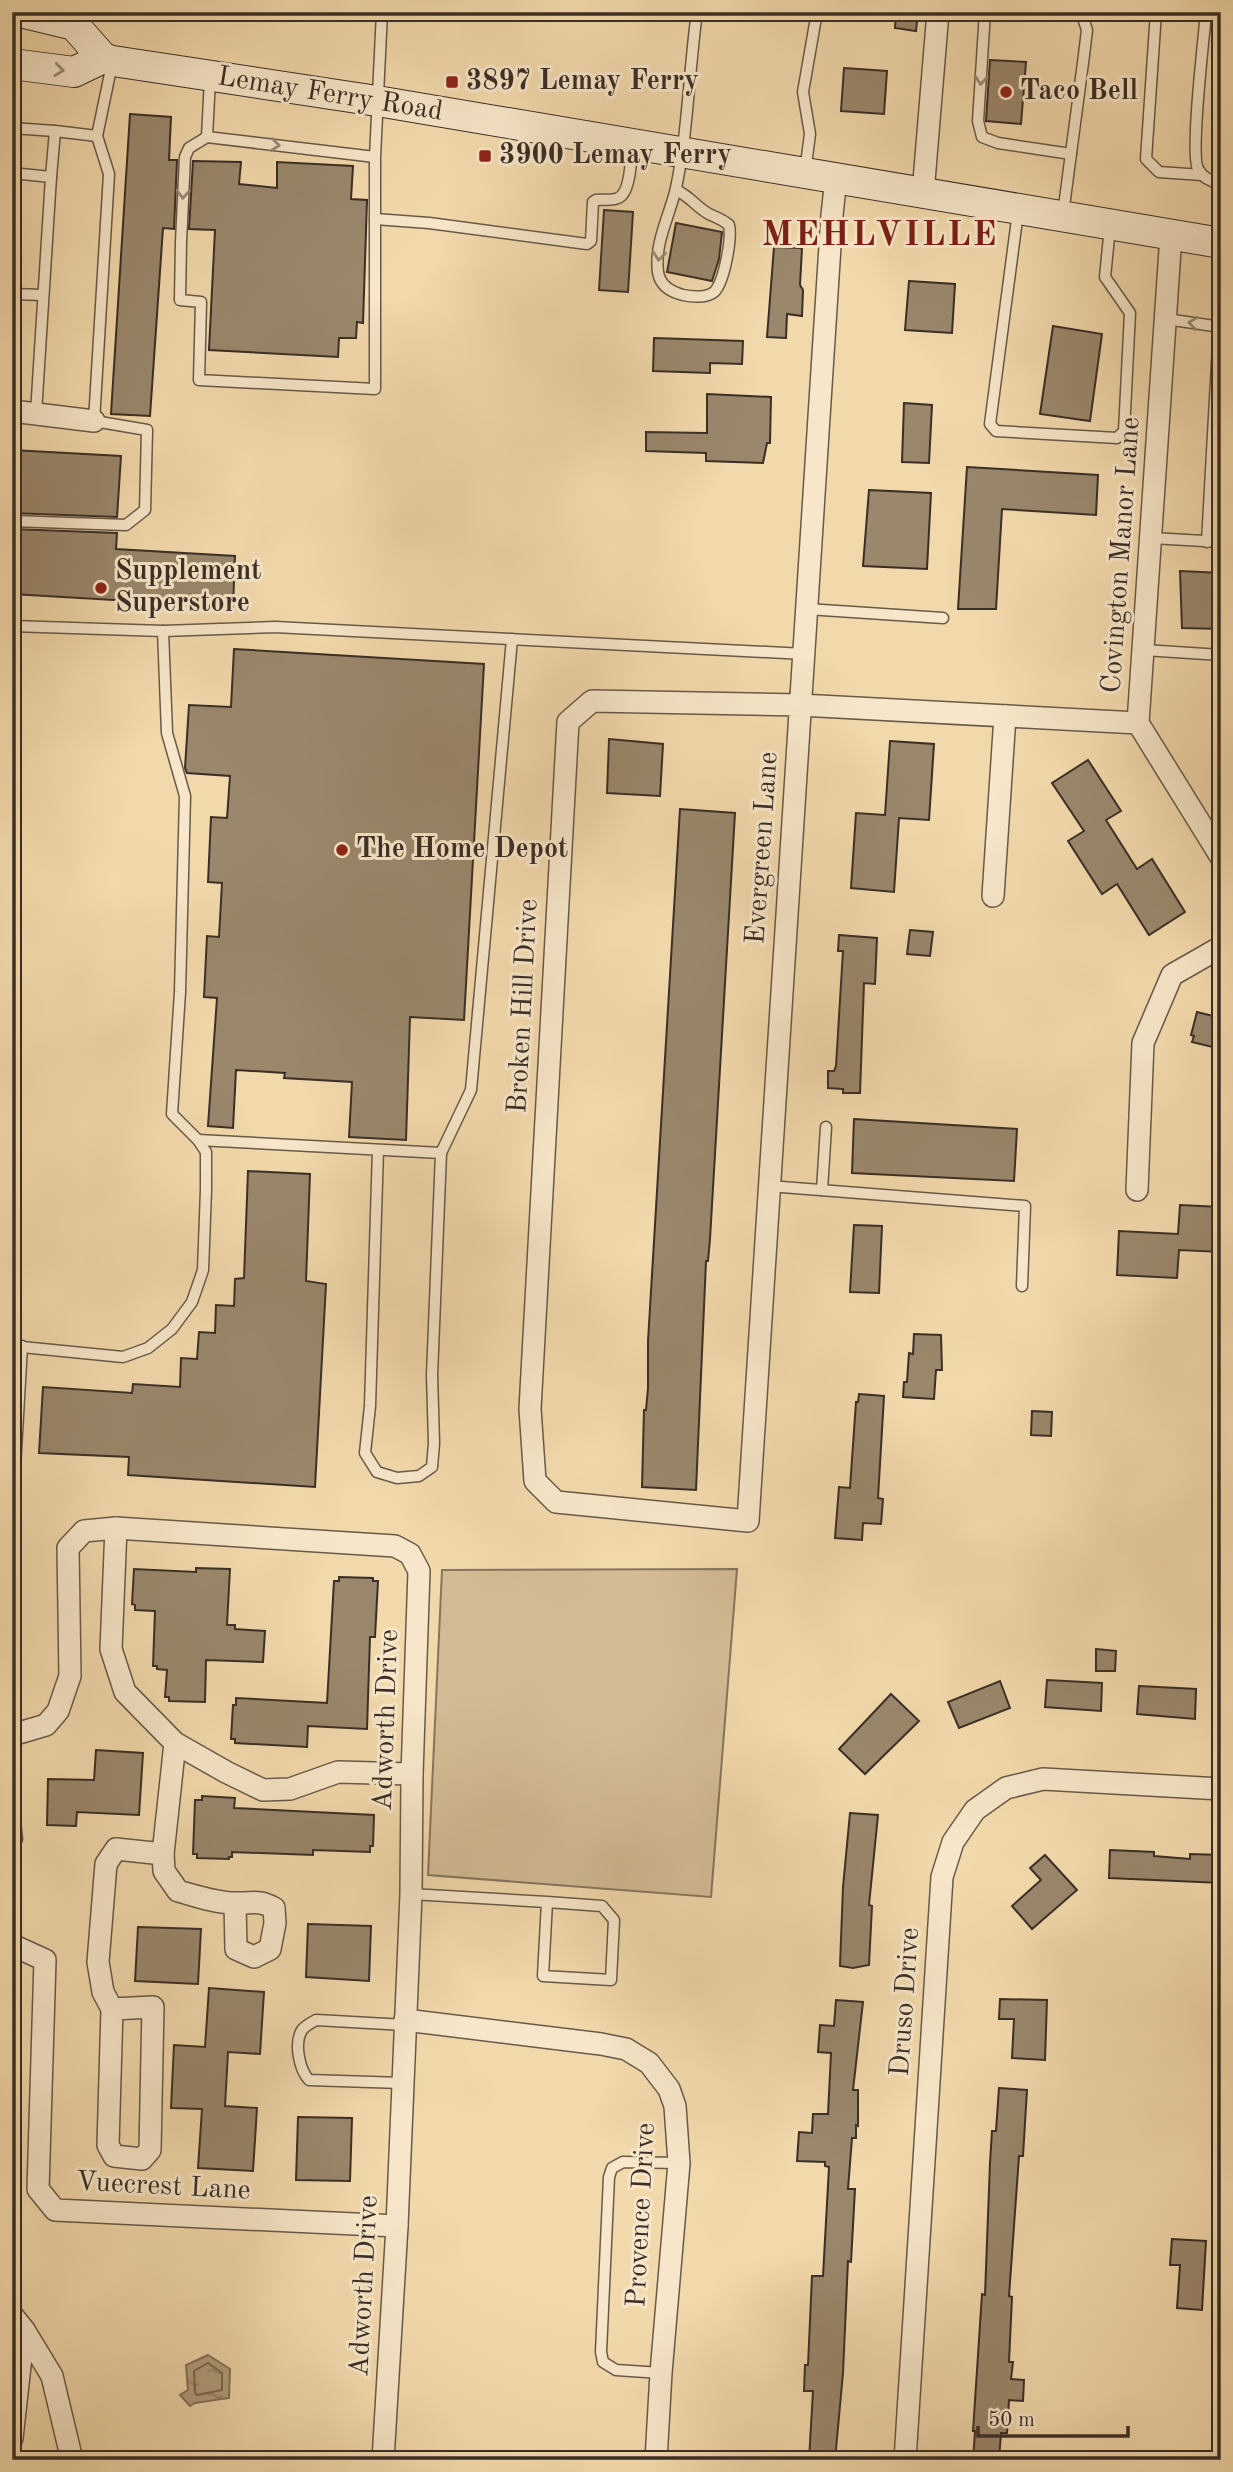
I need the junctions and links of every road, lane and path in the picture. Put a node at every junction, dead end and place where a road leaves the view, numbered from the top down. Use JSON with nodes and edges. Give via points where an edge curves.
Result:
{"nodes":[{"id":1,"x":382,"y":12,"type":"edge"},
{"id":2,"x":697,"y":12,"type":"edge"},
{"id":3,"x":817,"y":12,"type":"edge"},
{"id":4,"x":938,"y":12,"type":"edge"},
{"id":5,"x":985,"y":12,"type":"edge"},
{"id":6,"x":1081,"y":12,"type":"edge"},
{"id":7,"x":1156,"y":12,"type":"edge"},
{"id":8,"x":1206,"y":12,"type":"edge"},
{"id":9,"x":31,"y":13,"type":"edge"},
{"id":10,"x":108,"y":60,"type":"junction"},
{"id":11,"x":12,"y":64,"type":"edge"},
{"id":12,"x":211,"y":76,"type":"junction"},
{"id":13,"x":377,"y":101,"type":"junction"},
{"id":14,"x":18,"y":130,"type":"edge"},
{"id":15,"x":55,"y":131,"type":"junction"},
{"id":16,"x":96,"y":136,"type":"junction"},
{"id":17,"x":207,"y":137,"type":"junction"},
{"id":18,"x":632,"y":144,"type":"junction"},
{"id":19,"x":681,"y":152,"type":"junction"},
{"id":20,"x":1071,"y":154,"type":"junction"},
{"id":21,"x":375,"y":157,"type":"junction"},
{"id":22,"x":16,"y":171,"type":"edge"},
{"id":23,"x":805,"y":173,"type":"junction"},
{"id":24,"x":1202,"y":175,"type":"junction"},
{"id":25,"x":51,"y":177,"type":"junction"},
{"id":26,"x":836,"y":178,"type":"junction"},
{"id":27,"x":1221,"y":183,"type":"edge"},
{"id":28,"x":676,"y":190,"type":"junction"},
{"id":29,"x":923,"y":193,"type":"junction"},
{"id":30,"x":1019,"y":209,"type":"junction"},
{"id":31,"x":1063,"y":217,"type":"junction"},
{"id":32,"x":375,"y":219,"type":"junction"},
{"id":33,"x":1110,"y":224,"type":"junction"},
{"id":34,"x":1171,"y":234,"type":"junction"},
{"id":35,"x":1221,"y":243,"type":"edge"},
{"id":36,"x":12,"y":294,"type":"edge"},
{"id":37,"x":43,"y":295,"type":"junction"},
{"id":38,"x":1166,"y":319,"type":"junction"},
{"id":39,"x":1220,"y":327,"type":"edge"},
{"id":40,"x":12,"y":411,"type":"edge"},
{"id":41,"x":36,"y":413,"type":"junction"},
{"id":42,"x":94,"y":421,"type":"junction"},
{"id":43,"x":12,"y":521,"type":"edge"},
{"id":44,"x":1152,"y":538,"type":"junction"},
{"id":45,"x":1207,"y":542,"type":"junction"},
{"id":46,"x":1221,"y":542,"type":"edge"},
{"id":47,"x":807,"y":609,"type":"junction"},
{"id":48,"x":943,"y":618,"type":"dead end"},
{"id":49,"x":12,"y":626,"type":"edge"},
{"id":50,"x":163,"y":631,"type":"junction"},
{"id":51,"x":512,"y":639,"type":"junction"},
{"id":52,"x":1144,"y":650,"type":"junction"},
{"id":53,"x":804,"y":654,"type":"junction"},
{"id":54,"x":1221,"y":655,"type":"edge"},
{"id":55,"x":800,"y":705,"type":"junction"},
{"id":56,"x":1005,"y":716,"type":"junction"},
{"id":57,"x":1138,"y":723,"type":"junction"},
{"id":58,"x":1221,"y":857,"type":"edge"},
{"id":59,"x":993,"y":895,"type":"dead end"},
{"id":60,"x":1221,"y":947,"type":"edge"},
{"id":61,"x":826,"y":1127,"type":"dead end"},
{"id":62,"x":198,"y":1140,"type":"junction"},
{"id":63,"x":378,"y":1150,"type":"junction"},
{"id":64,"x":442,"y":1153,"type":"junction"},
{"id":65,"x":769,"y":1186,"type":"junction"},
{"id":66,"x":822,"y":1190,"type":"junction"},
{"id":67,"x":1137,"y":1190,"type":"dead end"},
{"id":68,"x":1022,"y":1286,"type":"dead end"},
{"id":69,"x":17,"y":1346,"type":"edge"},
{"id":70,"x":12,"y":1520,"type":"edge"},
{"id":71,"x":748,"y":1521,"type":"joint"},
{"id":72,"x":116,"y":1528,"type":"junction"},
{"id":73,"x":12,"y":1735,"type":"edge"},
{"id":74,"x":175,"y":1743,"type":"junction"},
{"id":75,"x":412,"y":1774,"type":"junction"},
{"id":76,"x":1221,"y":1789,"type":"edge"},
{"id":77,"x":12,"y":1820,"type":"edge"},
{"id":78,"x":17,"y":1839,"type":"dead end"},
{"id":79,"x":163,"y":1853,"type":"junction"},
{"id":80,"x":411,"y":1894,"type":"junction"},
{"id":81,"x":547,"y":1902,"type":"junction"},
{"id":82,"x":235,"y":1903,"type":"dead end"},
{"id":83,"x":12,"y":1945,"type":"edge"},
{"id":84,"x":112,"y":2009,"type":"junction"},
{"id":85,"x":405,"y":2023,"type":"junction"},
{"id":86,"x":402,"y":2083,"type":"junction"},
{"id":87,"x":679,"y":2163,"type":"junction"},
{"id":88,"x":397,"y":2226,"type":"junction"},
{"id":89,"x":16,"y":2324,"type":"edge"},
{"id":90,"x":660,"y":2373,"type":"junction"},
{"id":91,"x":12,"y":2438,"type":"edge"},
{"id":92,"x":72,"y":2460,"type":"edge"},
{"id":93,"x":383,"y":2460,"type":"edge"},
{"id":94,"x":656,"y":2460,"type":"edge"},
{"id":95,"x":905,"y":2460,"type":"edge"}],
"edges":[{"from":1,"to":13,"type":"lane"},
{"from":2,"to":19,"type":"lane"},
{"from":3,"to":23,"type":"lane","via":[[803,92],[810,134]]},
{"from":4,"to":29,"type":"street"},
{"from":5,"to":20,"type":"lane","one_way":true,"via":[[978,121],[982,137]]},
{"from":6,"to":20,"type":"lane","via":[[1087,30]]},
{"from":7,"to":24,"type":"lane","via":[[1146,159],[1158,172]]},
{"from":8,"to":24,"type":"lane","via":[[1197,124],[1197,168]]},
{"from":9,"to":10,"type":"main road","via":[[74,25]]},
{"from":11,"to":10,"type":"main road","one_way":true,"via":[[74,72]]},
{"from":10,"to":12,"type":"main road","name":"Lemay Ferry Road"},
{"from":10,"to":16,"type":"lane"},
{"from":12,"to":13,"type":"main road","name":"Lemay Ferry Road"},
{"from":12,"to":17,"type":"lane"},
{"from":13,"to":18,"type":"main road","name":"Lemay Ferry Road"},
{"from":13,"to":21,"type":"lane"},
{"from":14,"to":15,"type":"lane"},
{"from":15,"to":16,"type":"lane"},
{"from":15,"to":25,"type":"lane"},
{"from":16,"to":42,"type":"lane","via":[[109,174]]},
{"from":17,"to":21,"type":"lane","one_way":true},
{"from":17,"to":32,"type":"lane","one_way":true,"via":[[189,148],[185,157],[181,242],[180,300],[201,302],[199,380],[375,389]]},
{"from":18,"to":19,"type":"main road","name":"Lemay Ferry Road"},
{"from":18,"to":32,"type":"lane","via":[[624,193],[618,199],[593,202],[591,241],[587,244]]},
{"from":19,"to":23,"type":"main road","name":"Lemay Ferry Road"},
{"from":19,"to":28,"type":"lane"},
{"from":20,"to":31,"type":"lane"},
{"from":21,"to":32,"type":"lane"},
{"from":22,"to":25,"type":"lane"},
{"from":23,"to":26,"type":"main road","name":"Lemay Ferry Road"},
{"from":24,"to":27,"type":"lane"},
{"from":25,"to":37,"type":"lane"},
{"from":26,"to":29,"type":"main road","name":"Lemay Ferry Road"},
{"from":26,"to":47,"type":"street","name":"Evergreen Lane"},
{"from":28,"to":28,"type":"lane","one_way":true,"via":[[657,257],[658,275],[671,292],[709,295],[721,280],[729,225]]},
{"from":29,"to":30,"type":"main road","name":"Lemay Ferry Road"},
{"from":30,"to":31,"type":"main road","name":"Lemay Ferry Road"},
{"from":30,"to":33,"type":"lane","via":[[990,424],[996,431],[1117,438],[1124,431],[1130,313],[1105,276]]},
{"from":31,"to":33,"type":"main road","name":"Lemay Ferry Road"},
{"from":33,"to":34,"type":"main road","name":"Lemay Ferry Road"},
{"from":34,"to":35,"type":"main road","name":"Lemay Ferry Road"},
{"from":34,"to":38,"type":"street","name":"Covington Manor Lane"},
{"from":36,"to":37,"type":"lane"},
{"from":37,"to":41,"type":"lane"},
{"from":39,"to":38,"type":"lane","one_way":true},
{"from":38,"to":44,"type":"street","name":"Covington Manor Lane"},
{"from":39,"to":45,"type":"lane"},
{"from":40,"to":41,"type":"street"},
{"from":41,"to":42,"type":"street"},
{"from":42,"to":43,"type":"lane","via":[[147,430],[145,510],[126,525]]},
{"from":44,"to":45,"type":"lane"},
{"from":44,"to":52,"type":"street","name":"Covington Manor Lane"},
{"from":45,"to":46,"type":"lane"},
{"from":47,"to":48,"type":"lane"},
{"from":47,"to":53,"type":"street","name":"Evergreen Lane"},
{"from":49,"to":50,"type":"lane"},
{"from":50,"to":51,"type":"lane","via":[[275,627]]},
{"from":50,"to":62,"type":"lane","via":[[167,733],[185,796],[172,1114]]},
{"from":51,"to":53,"type":"lane"},
{"from":51,"to":64,"type":"lane","via":[[471,1090]]},
{"from":52,"to":54,"type":"lane"},
{"from":52,"to":57,"type":"street","name":"Covington Manor Lane"},
{"from":53,"to":55,"type":"street","name":"Evergreen Lane"},
{"from":55,"to":56,"type":"street","name":"Broken Hill Drive"},
{"from":55,"to":65,"type":"street","name":"Evergreen Lane"},
{"from":55,"to":71,"type":"street","name":"Broken Hill Drive","via":[[592,701],[568,722],[530,1409],[535,1481],[556,1502]]},
{"from":56,"to":57,"type":"street","name":"Broken Hill Drive"},
{"from":56,"to":59,"type":"street"},
{"from":57,"to":58,"type":"street","name":"Covington Manor Lane"},
{"from":60,"to":67,"type":"street","via":[[1172,975],[1143,1043]]},
{"from":61,"to":66,"type":"lane"},
{"from":62,"to":63,"type":"lane"},
{"from":62,"to":69,"type":"lane","via":[[206,1152],[203,1270],[192,1302],[173,1329],[148,1348],[122,1357]]},
{"from":63,"to":64,"type":"lane"},
{"from":63,"to":64,"type":"lane","via":[[365,1453],[377,1472],[397,1478],[419,1476],[432,1467]]},
{"from":65,"to":66,"type":"lane"},
{"from":65,"to":71,"type":"street","name":"Evergreen Lane"},
{"from":66,"to":68,"type":"lane","via":[[1025,1206]]},
{"from":69,"to":70,"type":"lane"},
{"from":72,"to":73,"type":"street","name":"Adworth Drive","via":[[83,1531],[68,1548],[70,1676],[58,1711],[46,1725]]},
{"from":72,"to":74,"type":"street","via":[[111,1649],[125,1692]]},
{"from":72,"to":75,"type":"street","name":"Adworth Drive","via":[[395,1546],[410,1555],[419,1571]]},
{"from":74,"to":75,"type":"street","via":[[263,1790],[290,1789],[338,1772]]},
{"from":74,"to":79,"type":"street"},
{"from":75,"to":80,"type":"street","name":"Adworth Drive"},
{"from":76,"to":95,"type":"street","name":"Druso Drive","via":[[1043,1779],[1006,1788],[975,1810],[953,1842],[942,1877]]},
{"from":77,"to":78,"type":"lane"},
{"from":79,"to":82,"type":"street","via":[[164,1871],[178,1891]]},
{"from":79,"to":84,"type":"street","via":[[116,1849],[106,1864],[98,1962],[103,1992]]},
{"from":80,"to":81,"type":"lane"},
{"from":80,"to":85,"type":"street","name":"Adworth Drive"},
{"from":81,"to":81,"type":"lane","via":[[543,1976],[611,1980],[614,1920],[602,1906]]},
{"from":83,"to":88,"type":"street","name":"Vuecrest Lane","via":[[45,1960],[38,2189],[55,2210]]},
{"from":84,"to":84,"type":"street","via":[[153,2007],[150,2150],[142,2159],[114,2156],[108,2145]]},
{"from":85,"to":86,"type":"street","name":"Adworth Drive"},
{"from":85,"to":86,"type":"lane","via":[[316,2020],[299,2035],[299,2065],[309,2080]]},
{"from":85,"to":87,"type":"street","name":"Provence Drive","via":[[626,2049],[649,2063],[669,2089],[676,2106]]},
{"from":86,"to":88,"type":"street","name":"Adworth Drive"},
{"from":87,"to":90,"type":"street","name":"Provence Drive"},
{"from":87,"to":90,"type":"lane","via":[[623,2162],[612,2168],[609,2177],[603,2362],[616,2370]]},
{"from":88,"to":93,"type":"street","name":"Adworth Drive"},
{"from":89,"to":91,"type":"street"},
{"from":89,"to":92,"type":"street","via":[[52,2376]]},
{"from":90,"to":94,"type":"street","name":"Provence Drive"}]}
